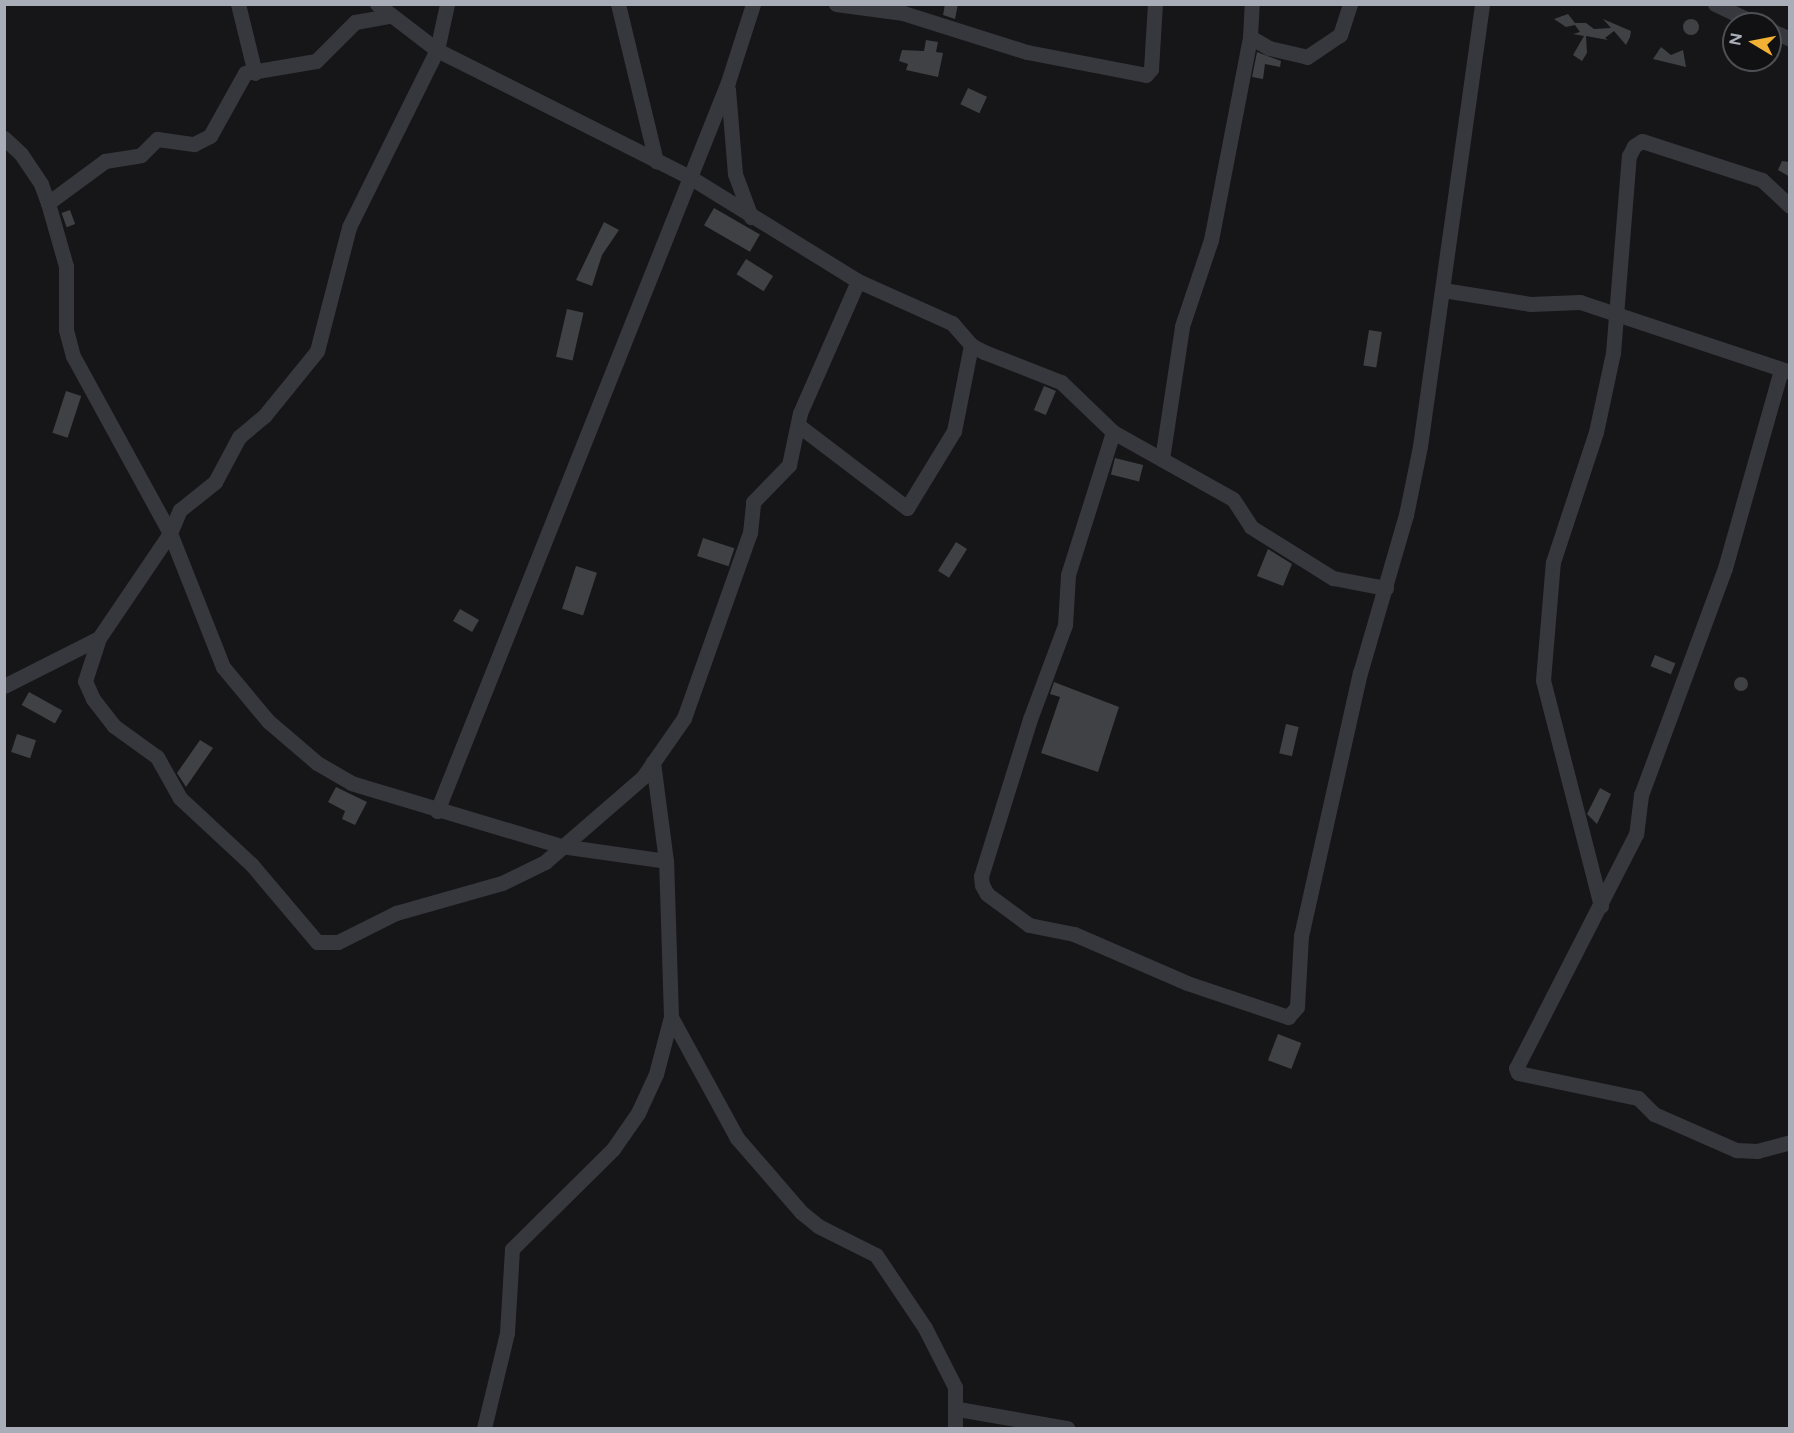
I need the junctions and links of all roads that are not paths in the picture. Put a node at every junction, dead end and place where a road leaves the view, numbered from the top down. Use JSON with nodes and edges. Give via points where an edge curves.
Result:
{"nodes":[{"id":1,"x":238,"y":4,"type":"edge"},
{"id":2,"x":376,"y":4,"type":"edge"},
{"id":3,"x":447,"y":4,"type":"edge"},
{"id":4,"x":618,"y":4,"type":"edge"},
{"id":5,"x":753,"y":4,"type":"edge"},
{"id":6,"x":836,"y":4,"type":"edge"},
{"id":7,"x":1155,"y":4,"type":"edge"},
{"id":8,"x":1252,"y":4,"type":"edge"},
{"id":9,"x":1350,"y":4,"type":"edge"},
{"id":10,"x":1482,"y":4,"type":"edge"},
{"id":11,"x":1715,"y":4,"type":"edge"},
{"id":12,"x":1732,"y":12,"type":"edge"},
{"id":13,"x":389,"y":16,"type":"junction"},
{"id":14,"x":1250,"y":37,"type":"junction"},
{"id":15,"x":437,"y":50,"type":"junction"},
{"id":16,"x":255,"y":73,"type":"junction"},
{"id":17,"x":728,"y":82,"type":"junction"},
{"id":18,"x":4,"y":138,"type":"edge"},
{"id":19,"x":656,"y":161,"type":"junction"},
{"id":20,"x":688,"y":176,"type":"junction"},
{"id":21,"x":48,"y":203,"type":"junction"},
{"id":22,"x":1790,"y":206,"type":"edge"},
{"id":23,"x":751,"y":218,"type":"junction"},
{"id":24,"x":858,"y":281,"type":"junction"},
{"id":25,"x":1443,"y":290,"type":"junction"},
{"id":26,"x":1616,"y":313,"type":"junction"},
{"id":27,"x":971,"y":345,"type":"junction"},
{"id":28,"x":1785,"y":371,"type":"edge"},
{"id":29,"x":798,"y":425,"type":"junction"},
{"id":30,"x":1113,"y":432,"type":"junction"},
{"id":31,"x":1162,"y":459,"type":"junction"},
{"id":32,"x":170,"y":533,"type":"junction"},
{"id":33,"x":1386,"y":588,"type":"junction"},
{"id":34,"x":99,"y":638,"type":"junction"},
{"id":35,"x":7,"y":683,"type":"edge"},
{"id":36,"x":653,"y":762,"type":"junction"},
{"id":37,"x":437,"y":812,"type":"junction"},
{"id":38,"x":561,"y":846,"type":"junction"},
{"id":39,"x":666,"y":861,"type":"junction"},
{"id":40,"x":1601,"y":906,"type":"junction"},
{"id":41,"x":671,"y":1017,"type":"junction"},
{"id":42,"x":1790,"y":1142,"type":"edge"},
{"id":43,"x":958,"y":1409,"type":"junction"},
{"id":44,"x":484,"y":1428,"type":"edge"},
{"id":45,"x":955,"y":1428,"type":"edge"},
{"id":46,"x":1067,"y":1428,"type":"edge"}],
"edges":[{"from":1,"to":16,"type":"street"},
{"from":2,"to":13,"type":"street"},
{"from":3,"to":15,"type":"street"},
{"from":4,"to":19,"type":"street"},
{"from":5,"to":17,"type":"street"},
{"from":6,"to":7,"type":"street","via":[[911,15],[1027,52],[1146,75],[1150,69]]},
{"from":8,"to":14,"type":"street"},
{"from":9,"to":14,"type":"street","via":[[1340,35],[1307,57],[1260,45]]},
{"from":10,"to":25,"type":"street"},
{"from":11,"to":12,"type":"street"},
{"from":13,"to":15,"type":"street"},
{"from":13,"to":16,"type":"street","via":[[356,22],[316,62]]},
{"from":14,"to":31,"type":"street","via":[[1211,240],[1182,326]]},
{"from":15,"to":19,"type":"street"},
{"from":15,"to":32,"type":"street","via":[[352,219],[317,351],[265,415],[239,437],[220,476],[185,504]]},
{"from":16,"to":21,"type":"street","via":[[239,78],[210,136],[194,144],[157,140],[141,155],[105,161]]},
{"from":17,"to":20,"type":"street"},
{"from":17,"to":23,"type":"street","via":[[735,174]]},
{"from":18,"to":21,"type":"street","via":[[21,154],[41,184]]},
{"from":19,"to":20,"type":"street"},
{"from":20,"to":23,"type":"street"},
{"from":20,"to":37,"type":"street"},
{"from":21,"to":32,"type":"street","via":[[66,266],[66,330],[73,356]]},
{"from":22,"to":26,"type":"street","via":[[1762,180],[1642,141],[1629,156]]},
{"from":23,"to":24,"type":"street"},
{"from":24,"to":27,"type":"street","via":[[952,323]]},
{"from":24,"to":29,"type":"street"},
{"from":25,"to":26,"type":"street","via":[[1530,304],[1569,301]]},
{"from":25,"to":33,"type":"street","via":[[1420,446]]},
{"from":26,"to":28,"type":"street"},
{"from":26,"to":40,"type":"street","via":[[1596,432],[1552,562],[1543,681]]},
{"from":27,"to":29,"type":"street","via":[[954,431],[908,508]]},
{"from":27,"to":30,"type":"street","via":[[1061,382]]},
{"from":28,"to":40,"type":"street","via":[[1725,568],[1641,795],[1636,834]]},
{"from":29,"to":36,"type":"street","via":[[785,472],[753,502],[750,533],[684,717]]},
{"from":30,"to":31,"type":"street"},
{"from":30,"to":33,"type":"street","via":[[1068,575],[1065,625],[1030,718],[981,876],[987,894],[1021,921],[1074,934],[1091,944],[1288,1017],[1293,1013],[1301,936],[1360,673]]},
{"from":31,"to":33,"type":"street","via":[[1226,494],[1251,527],[1328,575]]},
{"from":32,"to":34,"type":"street"},
{"from":32,"to":37,"type":"street","via":[[223,667],[268,721],[318,763],[351,783]]},
{"from":34,"to":35,"type":"street"},
{"from":34,"to":38,"type":"street","via":[[85,681],[93,699],[114,726],[157,757],[180,798],[252,865],[318,942],[338,942],[396,913],[502,883],[545,862]]},
{"from":36,"to":38,"type":"street","via":[[643,777],[597,819]]},
{"from":36,"to":39,"type":"street"},
{"from":37,"to":38,"type":"street"},
{"from":38,"to":39,"type":"street"},
{"from":39,"to":41,"type":"street"},
{"from":40,"to":42,"type":"street","via":[[1516,1071],[1638,1098],[1654,1114],[1736,1150],[1757,1151]]},
{"from":41,"to":43,"type":"street","via":[[692,1050],[724,1121],[744,1146],[801,1212],[818,1226],[876,1255],[925,1328],[955,1387]]},
{"from":41,"to":44,"type":"street","via":[[656,1074],[638,1113],[613,1149],[512,1249],[507,1333]]},
{"from":43,"to":45,"type":"street"},
{"from":43,"to":46,"type":"street"}]}
